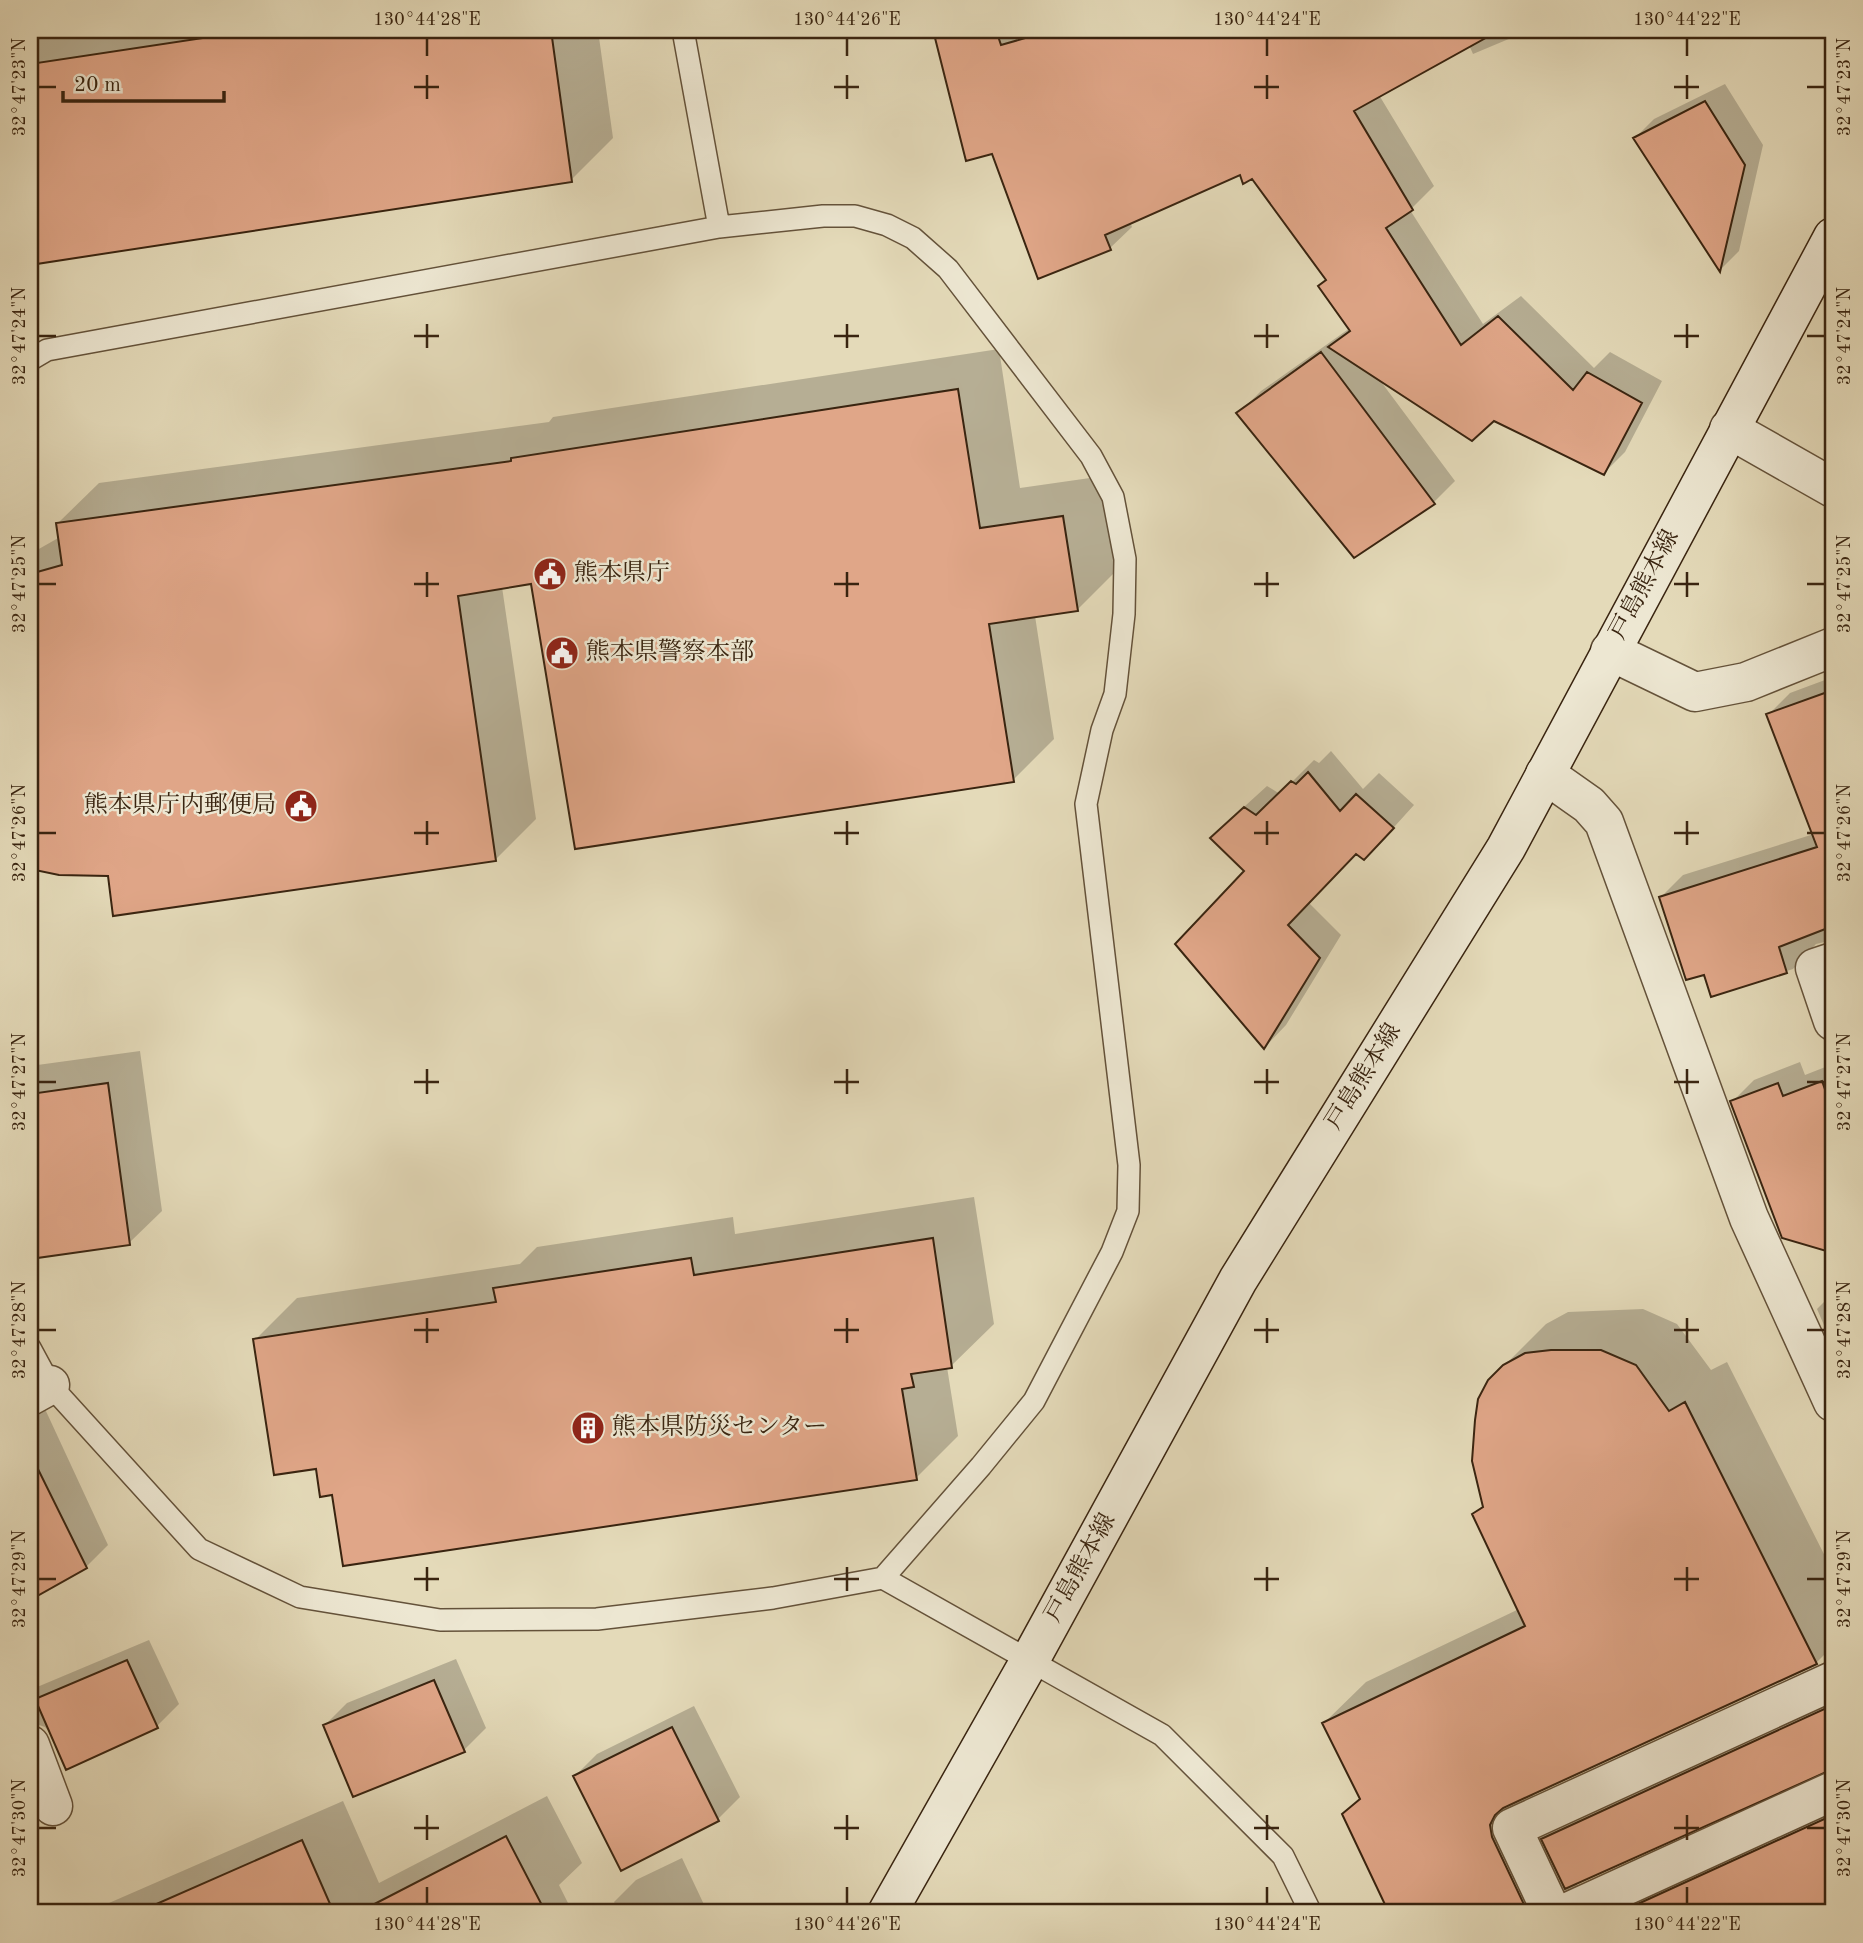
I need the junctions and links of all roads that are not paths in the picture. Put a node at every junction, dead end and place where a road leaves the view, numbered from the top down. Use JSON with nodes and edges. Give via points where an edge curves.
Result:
{"nodes":[{"id":1,"x":683,"y":30,"type":"edge"},
{"id":2,"x":719,"y":227,"type":"junction"},
{"id":3,"x":1833,"y":237,"type":"edge"},
{"id":4,"x":30,"y":360,"type":"edge"},
{"id":5,"x":1729,"y":429,"type":"junction"},
{"id":6,"x":1833,"y":488,"type":"edge"},
{"id":7,"x":1833,"y":647,"type":"edge"},
{"id":8,"x":1610,"y":651,"type":"junction"},
{"id":9,"x":1545,"y":774,"type":"junction"},
{"id":10,"x":1833,"y":962,"type":"edge"},
{"id":11,"x":1833,"y":1021,"type":"edge"},
{"id":12,"x":30,"y":1348,"type":"edge"},
{"id":13,"x":40,"y":1391,"type":"edge"},
{"id":14,"x":1833,"y":1402,"type":"edge"},
{"id":15,"x":883,"y":1578,"type":"junction"},
{"id":16,"x":1029,"y":1662,"type":"junction"},
{"id":17,"x":1833,"y":1681,"type":"edge"},
{"id":18,"x":30,"y":1745,"type":"edge"},
{"id":19,"x":1833,"y":1791,"type":"edge"},
{"id":20,"x":53,"y":1806,"type":"dead end"},
{"id":21,"x":887,"y":1913,"type":"edge"},
{"id":22,"x":1311,"y":1913,"type":"edge"},
{"id":23,"x":1552,"y":1913,"type":"edge"},
{"id":24,"x":1566,"y":1913,"type":"edge"}],
"edges":[{"from":1,"to":2,"type":"lane"},
{"from":2,"to":4,"type":"lane","via":[[47,350]]},
{"from":2,"to":15,"type":"lane","via":[[855,216],[913,238],[948,269],[1091,456],[1112,497],[1125,559],[1115,694],[1086,804],[1129,1166],[1128,1211],[1112,1252],[1034,1401]]},
{"from":3,"to":5,"type":"street","name":"戸島熊本線"},
{"from":5,"to":6,"type":"street"},
{"from":5,"to":8,"type":"street","name":"戸島熊本線"},
{"from":7,"to":8,"type":"street","via":[[1746,682],[1695,692]]},
{"from":8,"to":9,"type":"street","name":"戸島熊本線"},
{"from":9,"to":14,"type":"street","via":[[1589,805],[1604,822],[1749,1218]]},
{"from":9,"to":16,"type":"street","name":"戸島熊本線","via":[[1506,848],[1238,1280]]},
{"from":10,"to":11,"type":"street","via":[[1815,968]]},
{"from":12,"to":13,"type":"lane"},
{"from":13,"to":15,"type":"lane","via":[[199,1549],[300,1597],[440,1620],[597,1619],[773,1598]]},
{"from":15,"to":16,"type":"lane"},
{"from":16,"to":21,"type":"street","name":"戸島熊本線"},
{"from":16,"to":22,"type":"lane","via":[[1162,1735],[1283,1856]]},
{"from":17,"to":23,"type":"street","via":[[1513,1828]]},
{"from":18,"to":20,"type":"street"},
{"from":19,"to":24,"type":"street"}]}
